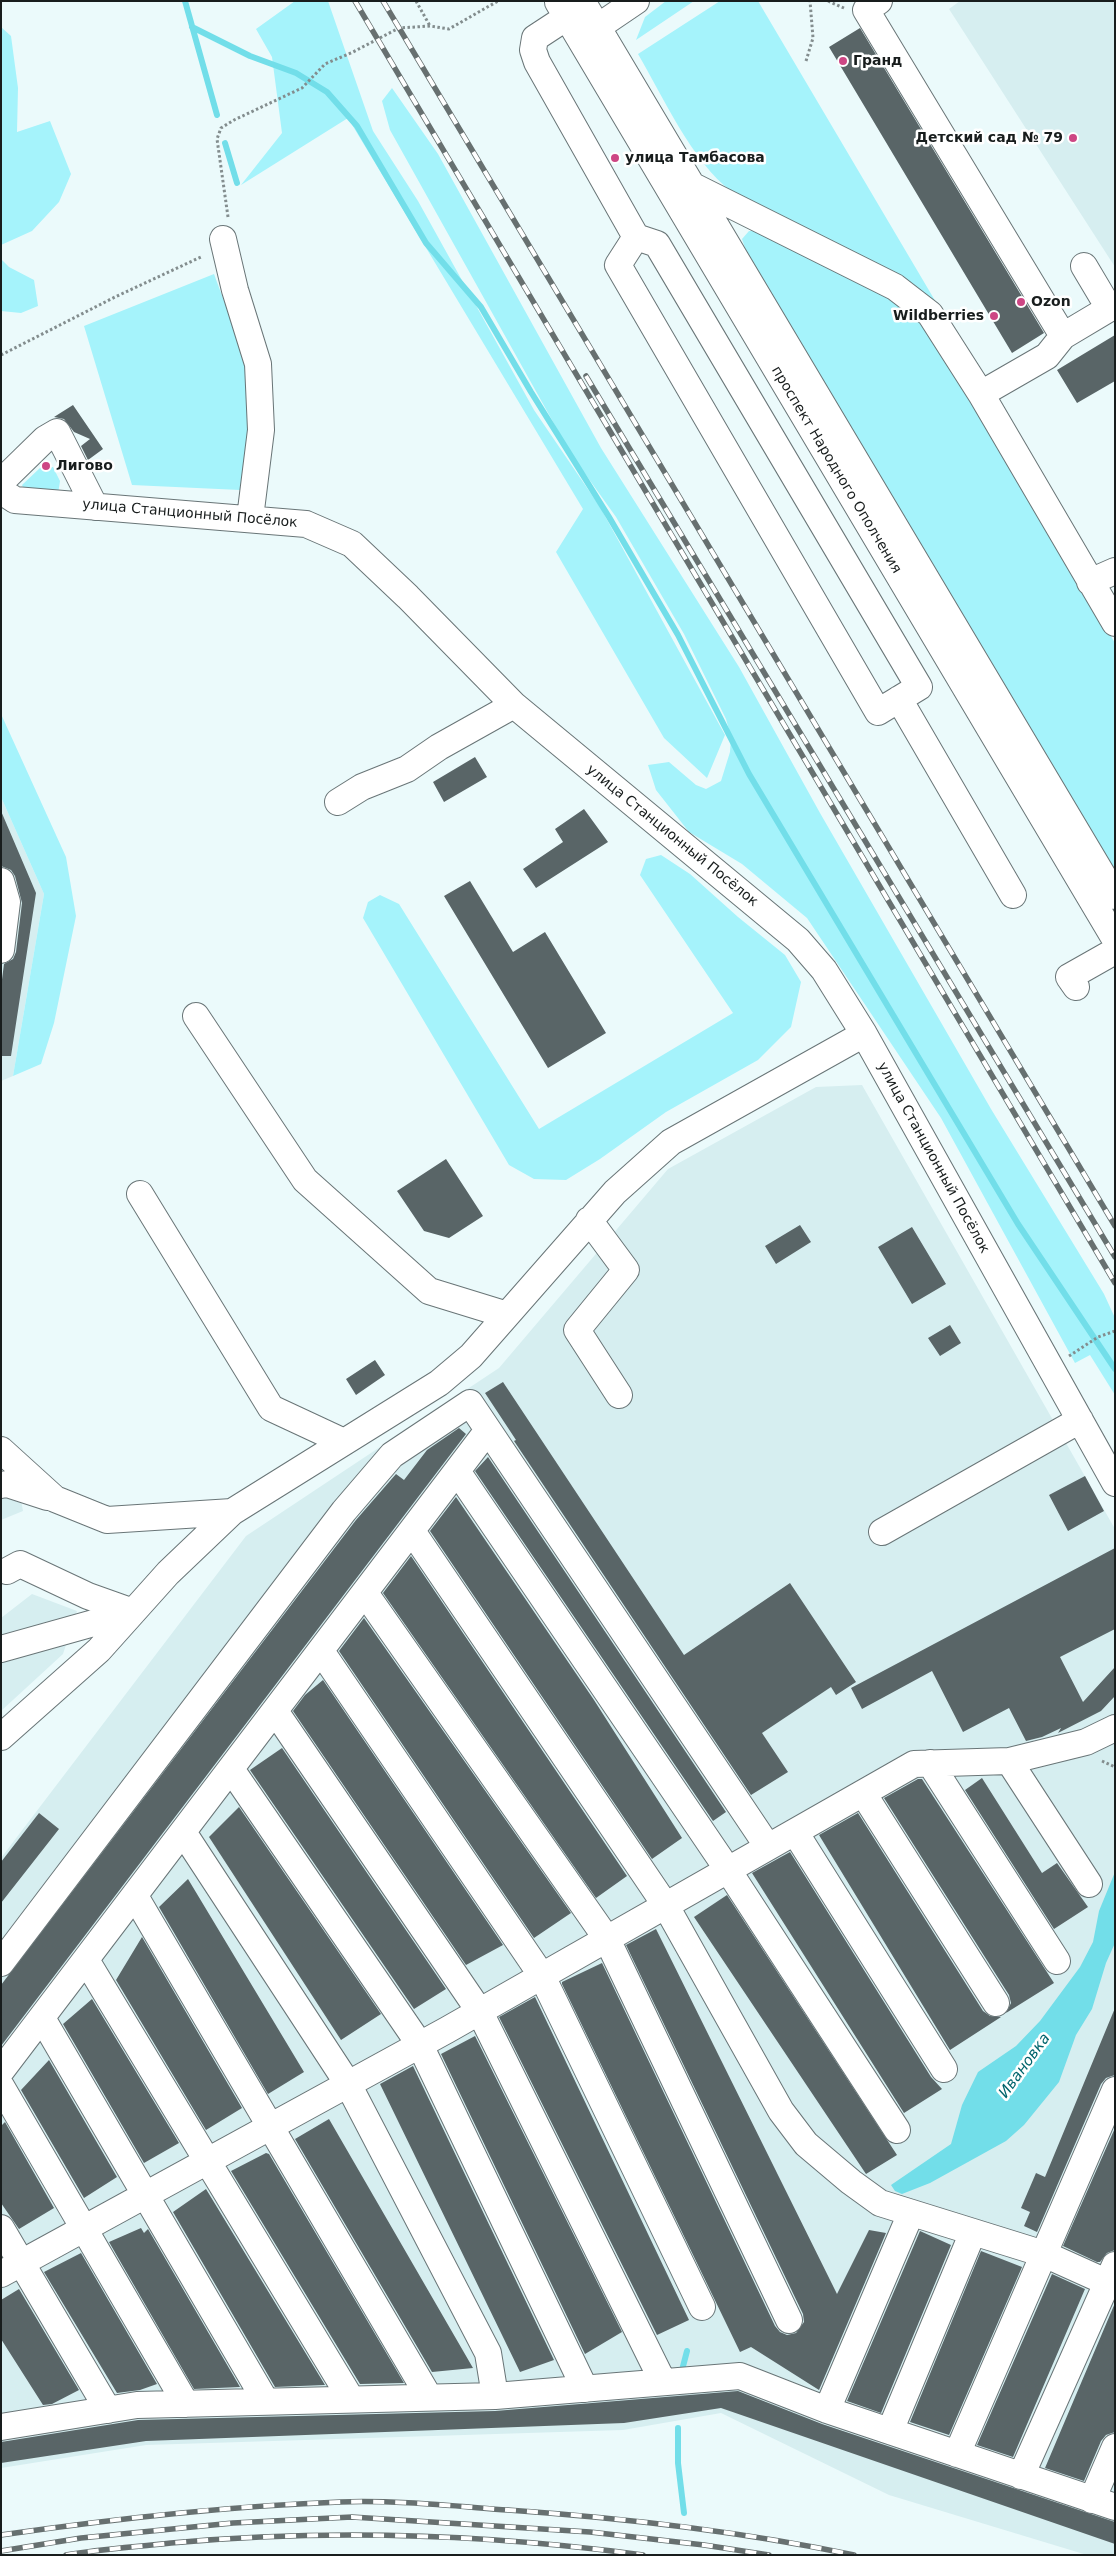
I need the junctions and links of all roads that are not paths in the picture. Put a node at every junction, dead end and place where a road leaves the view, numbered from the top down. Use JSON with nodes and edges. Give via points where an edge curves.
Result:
{"nodes":[{"id":1,"x":636,"y":1,"type":"edge"},
{"id":2,"x":879,"y":1,"type":"edge"},
{"id":3,"x":569,"y":6,"type":"edge"},
{"id":4,"x":588,"y":33,"type":"junction"},
{"id":5,"x":691,"y":185,"type":"junction"},
{"id":6,"x":636,"y":237,"type":"junction"},
{"id":7,"x":223,"y":239,"type":"road end"},
{"id":8,"x":1084,"y":266,"type":"dead end"},
{"id":9,"x":1112,"y":306,"type":"edge"},
{"id":10,"x":1063,"y":336,"type":"junction"},
{"id":11,"x":981,"y":394,"type":"junction"},
{"id":12,"x":1,"y":482,"type":"edge"},
{"id":13,"x":1,"y":491,"type":"edge"},
{"id":14,"x":87,"y":506,"type":"junction"},
{"id":15,"x":250,"y":518,"type":"junction"},
{"id":16,"x":1115,"y":571,"type":"edge"},
{"id":17,"x":1090,"y":582,"type":"junction"},
{"id":18,"x":1115,"y":623,"type":"edge"},
{"id":19,"x":899,"y":699,"type":"junction"},
{"id":20,"x":514,"y":705,"type":"junction"},
{"id":21,"x":338,"y":802,"type":"dead end"},
{"id":22,"x":1,"y":881,"type":"edge"},
{"id":23,"x":1013,"y":895,"type":"dead end"},
{"id":24,"x":1115,"y":896,"type":"edge"},
{"id":25,"x":1115,"y":939,"type":"edge"},
{"id":26,"x":1,"y":950,"type":"edge"},
{"id":27,"x":1115,"y":951,"type":"edge"},
{"id":28,"x":1076,"y":988,"type":"dead end"},
{"id":29,"x":196,"y":1016,"type":"dead end"},
{"id":30,"x":864,"y":1034,"type":"junction"},
{"id":31,"x":140,"y":1194,"type":"dead end"},
{"id":32,"x":589,"y":1220,"type":"junction"},
{"id":33,"x":506,"y":1315,"type":"junction"},
{"id":34,"x":619,"y":1395,"type":"dead end"},
{"id":35,"x":1080,"y":1420,"type":"junction"},
{"id":36,"x":488,"y":1430,"type":"junction"},
{"id":37,"x":344,"y":1442,"type":"junction"},
{"id":38,"x":1,"y":1450,"type":"edge"},
{"id":39,"x":457,"y":1471,"type":"junction"},
{"id":40,"x":1115,"y":1483,"type":"edge"},
{"id":41,"x":1,"y":1485,"type":"edge"},
{"id":42,"x":55,"y":1499,"type":"junction"},
{"id":43,"x":232,"y":1512,"type":"junction"},
{"id":44,"x":412,"y":1531,"type":"junction"},
{"id":45,"x":882,"y":1532,"type":"dead end"},
{"id":46,"x":7,"y":1571,"type":"dead end"},
{"id":47,"x":365,"y":1592,"type":"junction"},
{"id":48,"x":133,"y":1612,"type":"junction"},
{"id":49,"x":1,"y":1649,"type":"edge"},
{"id":50,"x":321,"y":1651,"type":"junction"},
{"id":51,"x":275,"y":1711,"type":"junction"},
{"id":52,"x":1115,"y":1728,"type":"edge"},
{"id":53,"x":1,"y":1738,"type":"edge"},
{"id":54,"x":1009,"y":1761,"type":"junction"},
{"id":55,"x":930,"y":1764,"type":"junction"},
{"id":56,"x":231,"y":1769,"type":"junction"},
{"id":57,"x":863,"y":1793,"type":"junction"},
{"id":58,"x":183,"y":1832,"type":"junction"},
{"id":59,"x":795,"y":1832,"type":"junction"},
{"id":60,"x":768,"y":1848,"type":"junction"},
{"id":61,"x":728,"y":1870,"type":"junction"},
{"id":62,"x":1089,"y":1884,"type":"dead end"},
{"id":63,"x":135,"y":1896,"type":"junction"},
{"id":64,"x":666,"y":1906,"type":"junction"},
{"id":65,"x":607,"y":1939,"type":"junction"},
{"id":66,"x":86,"y":1960,"type":"junction"},
{"id":67,"x":1057,"y":1961,"type":"dead end"},
{"id":68,"x":1,"y":1962,"type":"edge"},
{"id":69,"x":542,"y":1976,"type":"junction"},
{"id":70,"x":996,"y":2003,"type":"dead end"},
{"id":71,"x":480,"y":2012,"type":"junction"},
{"id":72,"x":42,"y":2018,"type":"junction"},
{"id":73,"x":420,"y":2045,"type":"junction"},
{"id":74,"x":944,"y":2069,"type":"dead end"},
{"id":75,"x":1,"y":2071,"type":"edge"},
{"id":76,"x":348,"y":2084,"type":"junction"},
{"id":77,"x":1,"y":2086,"type":"edge"},
{"id":78,"x":1115,"y":2090,"type":"edge"},
{"id":79,"x":270,"y":2126,"type":"junction"},
{"id":80,"x":897,"y":2130,"type":"dead end"},
{"id":81,"x":207,"y":2160,"type":"junction"},
{"id":82,"x":145,"y":2194,"type":"junction"},
{"id":83,"x":911,"y":2213,"type":"junction"},
{"id":84,"x":1,"y":2228,"type":"edge"},
{"id":85,"x":84,"y":2228,"type":"junction"},
{"id":86,"x":974,"y":2232,"type":"junction"},
{"id":87,"x":1044,"y":2254,"type":"junction"},
{"id":88,"x":12,"y":2269,"type":"edge"},
{"id":89,"x":1112,"y":2278,"type":"edge"},
{"id":90,"x":702,"y":2307,"type":"dead end"},
{"id":91,"x":789,"y":2320,"type":"dead end"},
{"id":92,"x":663,"y":2382,"type":"junction"},
{"id":93,"x":585,"y":2389,"type":"junction"},
{"id":94,"x":495,"y":2396,"type":"junction"},
{"id":95,"x":429,"y":2397,"type":"junction"},
{"id":96,"x":351,"y":2398,"type":"junction"},
{"id":97,"x":266,"y":2400,"type":"junction"},
{"id":98,"x":186,"y":2404,"type":"junction"},
{"id":99,"x":108,"y":2410,"type":"junction"},
{"id":100,"x":827,"y":2410,"type":"junction"},
{"id":101,"x":1,"y":2427,"type":"edge"},
{"id":102,"x":890,"y":2431,"type":"junction"},
{"id":103,"x":1115,"y":2447,"type":"edge"},
{"id":104,"x":957,"y":2454,"type":"junction"},
{"id":105,"x":1021,"y":2476,"type":"junction"},
{"id":106,"x":1104,"y":2504,"type":"edge"}],
"edges":[{"from":1,"to":4,"type":"street"},
{"from":2,"to":10,"type":"street","via":[[866,10]]},
{"from":3,"to":4,"type":"street","name":"проспект Народного Ополчения"},
{"from":3,"to":6,"type":"street","via":[[535,38],[533,50]]},
{"from":4,"to":5,"type":"street","name":"проспект Народного Ополчения"},
{"from":4,"to":25,"type":"street","name":"проспект Народного Ополчения"},
{"from":5,"to":11,"type":"street","via":[[896,287],[916,301],[942,330]]},
{"from":5,"to":24,"type":"street","name":"проспект Народного Ополчения"},
{"from":6,"to":19,"type":"street","via":[[657,244],[919,687]]},
{"from":6,"to":19,"type":"street","via":[[618,265],[878,712]]},
{"from":7,"to":15,"type":"street","via":[[258,364],[261,391],[261,430]]},
{"from":8,"to":9,"type":"street"},
{"from":9,"to":10,"type":"street"},
{"from":10,"to":11,"type":"street","via":[[1047,356]]},
{"from":11,"to":17,"type":"street"},
{"from":12,"to":14,"type":"street","via":[[45,439]]},
{"from":13,"to":14,"type":"street","name":"улица Станционный Посёлок","via":[[15,500]]},
{"from":14,"to":15,"type":"street","name":"улица Станционный Посёлок"},
{"from":15,"to":20,"type":"street","name":"улица Станционный Посёлок","via":[[306,524],[352,544]]},
{"from":16,"to":17,"type":"street"},
{"from":17,"to":18,"type":"street"},
{"from":19,"to":23,"type":"street"},
{"from":20,"to":21,"type":"street","via":[[407,769],[362,787]]},
{"from":20,"to":30,"type":"street","name":"улица Станционный Посёлок","via":[[798,940],[824,970]]},
{"from":22,"to":26,"type":"street","via":[[7,902]]},
{"from":27,"to":28,"type":"street","via":[[1069,977]]},
{"from":29,"to":33,"type":"street","via":[[305,1180],[429,1291]]},
{"from":30,"to":32,"type":"street","via":[[671,1142]]},
{"from":30,"to":35,"type":"street","name":"улица Станционный Посёлок"},
{"from":31,"to":37,"type":"street","via":[[271,1408]]},
{"from":32,"to":33,"type":"street"},
{"from":32,"to":34,"type":"street","via":[[626,1270],[577,1330]]},
{"from":33,"to":37,"type":"street","via":[[470,1356],[440,1383]]},
{"from":35,"to":40,"type":"street","name":"улица Станционный Посёлок"},
{"from":35,"to":45,"type":"street"},
{"from":36,"to":39,"type":"street"},
{"from":36,"to":60,"type":"street"},
{"from":36,"to":68,"type":"street","via":[[470,1403],[392,1454],[344,1511]]},
{"from":37,"to":43,"type":"street"},
{"from":38,"to":42,"type":"street"},
{"from":39,"to":44,"type":"street"},
{"from":39,"to":61,"type":"street"},
{"from":41,"to":42,"type":"street"},
{"from":42,"to":43,"type":"street","via":[[107,1520]]},
{"from":43,"to":48,"type":"street","via":[[168,1572]]},
{"from":44,"to":47,"type":"street"},
{"from":44,"to":64,"type":"street"},
{"from":46,"to":48,"type":"street","via":[[20,1564],[88,1596]]},
{"from":47,"to":50,"type":"street"},
{"from":47,"to":65,"type":"street"},
{"from":48,"to":49,"type":"street"},
{"from":48,"to":53,"type":"street","via":[[99,1650]]},
{"from":50,"to":51,"type":"street"},
{"from":50,"to":69,"type":"street"},
{"from":51,"to":56,"type":"street"},
{"from":51,"to":71,"type":"street"},
{"from":52,"to":54,"type":"street","via":[[1086,1742]]},
{"from":54,"to":55,"type":"street"},
{"from":54,"to":62,"type":"street"},
{"from":55,"to":57,"type":"street","via":[[914,1764]]},
{"from":55,"to":67,"type":"street"},
{"from":56,"to":58,"type":"street"},
{"from":56,"to":73,"type":"street"},
{"from":57,"to":59,"type":"street"},
{"from":57,"to":70,"type":"street"},
{"from":58,"to":63,"type":"street"},
{"from":58,"to":76,"type":"street"},
{"from":59,"to":60,"type":"street"},
{"from":59,"to":74,"type":"street"},
{"from":60,"to":61,"type":"street"},
{"from":61,"to":64,"type":"street"},
{"from":61,"to":80,"type":"street"},
{"from":63,"to":66,"type":"street"},
{"from":63,"to":79,"type":"street"},
{"from":64,"to":65,"type":"street"},
{"from":64,"to":83,"type":"street","via":[[781,2111],[806,2144],[880,2203]]},
{"from":65,"to":69,"type":"street"},
{"from":65,"to":91,"type":"street"},
{"from":66,"to":72,"type":"street"},
{"from":66,"to":81,"type":"street"},
{"from":69,"to":71,"type":"street"},
{"from":69,"to":90,"type":"street"},
{"from":71,"to":73,"type":"street"},
{"from":71,"to":92,"type":"street"},
{"from":72,"to":75,"type":"street"},
{"from":72,"to":82,"type":"street"},
{"from":73,"to":76,"type":"street"},
{"from":73,"to":93,"type":"street"},
{"from":76,"to":79,"type":"street"},
{"from":76,"to":94,"type":"street","via":[[488,2353]]},
{"from":77,"to":85,"type":"street"},
{"from":78,"to":87,"type":"street"},
{"from":79,"to":81,"type":"street"},
{"from":79,"to":95,"type":"street"},
{"from":81,"to":82,"type":"street"},
{"from":81,"to":96,"type":"street"},
{"from":82,"to":85,"type":"street"},
{"from":82,"to":97,"type":"street"},
{"from":83,"to":86,"type":"street"},
{"from":83,"to":100,"type":"street"},
{"from":84,"to":88,"type":"street"},
{"from":85,"to":88,"type":"street"},
{"from":85,"to":98,"type":"street"},
{"from":86,"to":87,"type":"street"},
{"from":86,"to":102,"type":"street"},
{"from":87,"to":89,"type":"street"},
{"from":87,"to":104,"type":"street"},
{"from":88,"to":99,"type":"street"},
{"from":89,"to":105,"type":"street"},
{"from":92,"to":93,"type":"street"},
{"from":92,"to":100,"type":"street","via":[[740,2376]]},
{"from":93,"to":94,"type":"street"},
{"from":94,"to":95,"type":"street"},
{"from":95,"to":96,"type":"street"},
{"from":96,"to":97,"type":"street"},
{"from":97,"to":98,"type":"street"},
{"from":98,"to":99,"type":"street","via":[[138,2405]]},
{"from":99,"to":101,"type":"street"},
{"from":100,"to":102,"type":"street"},
{"from":102,"to":104,"type":"street"},
{"from":103,"to":106,"type":"street"},
{"from":104,"to":105,"type":"street"},
{"from":105,"to":106,"type":"street"}]}
